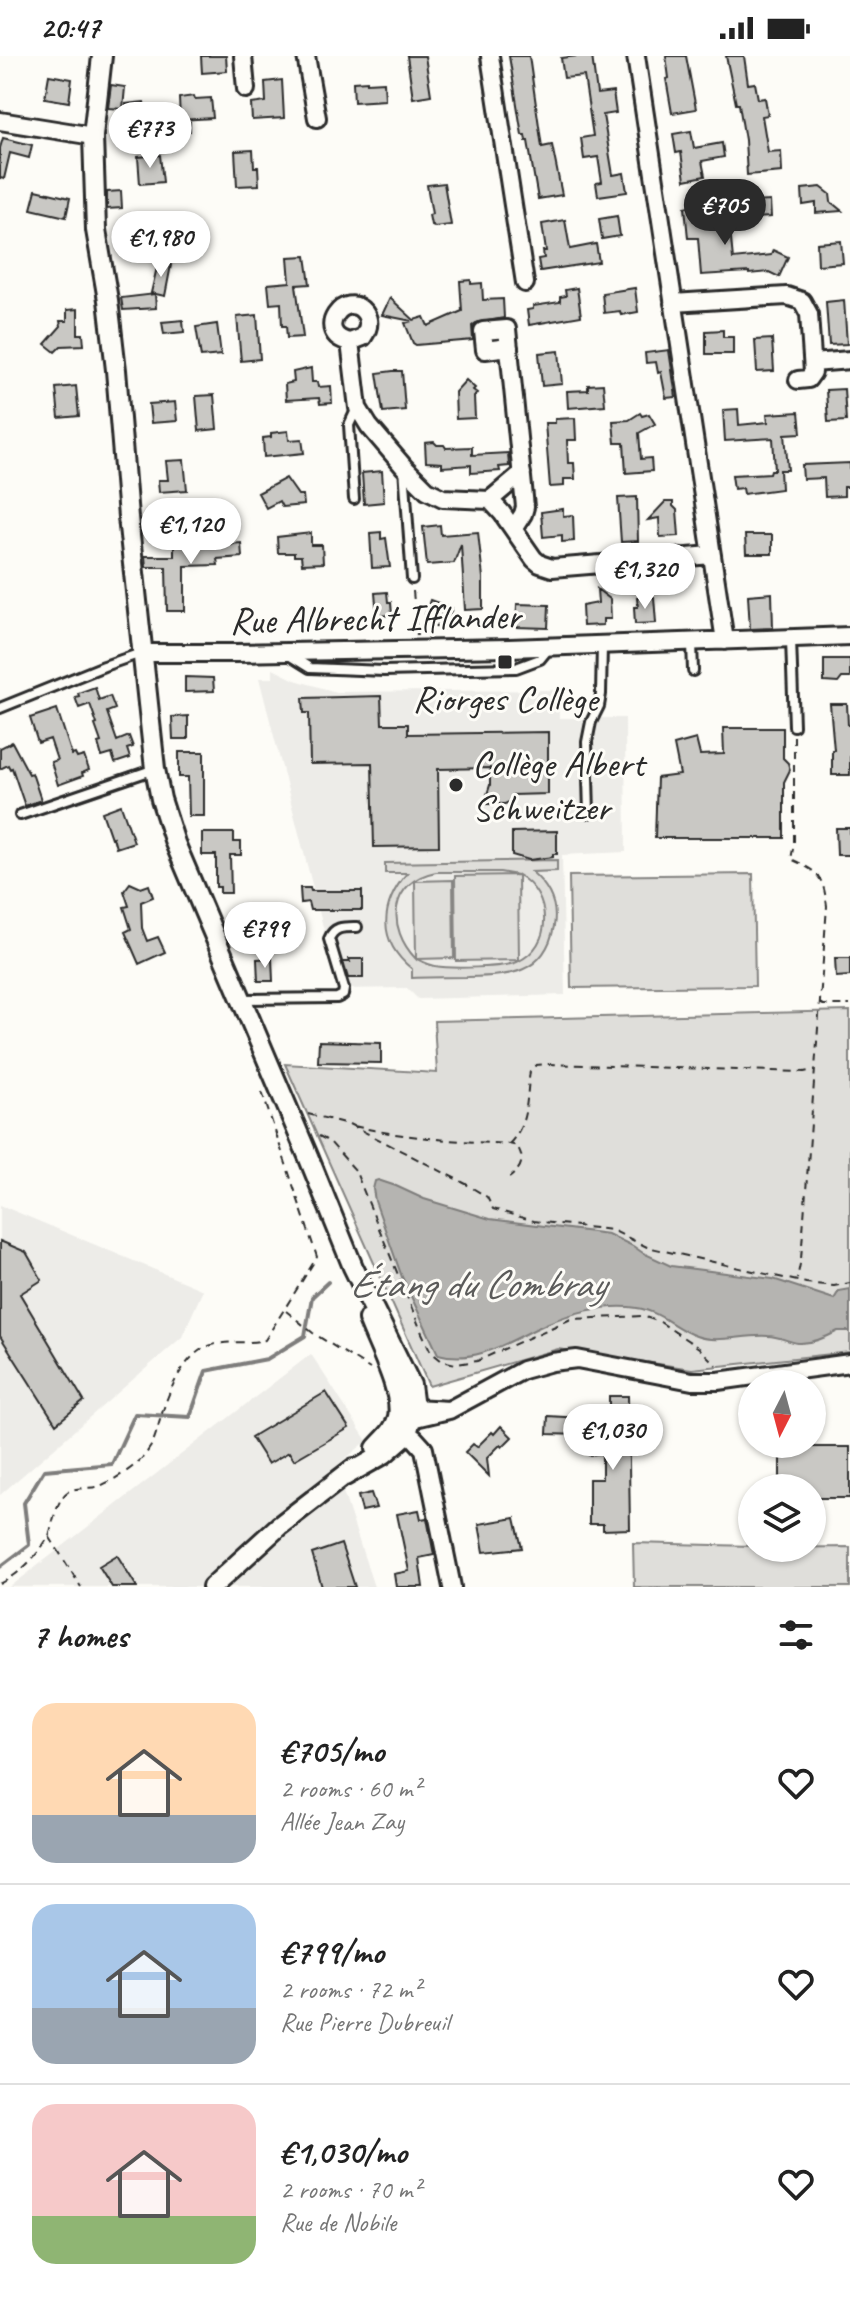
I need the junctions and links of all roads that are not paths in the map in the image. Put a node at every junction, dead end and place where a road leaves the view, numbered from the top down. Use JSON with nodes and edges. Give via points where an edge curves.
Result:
{"nodes":[{"id":1,"x":102,"y":56,"type":"edge"},
{"id":2,"x":243,"y":56,"type":"edge"},
{"id":3,"x":306,"y":56,"type":"edge"},
{"id":4,"x":490,"y":56,"type":"edge"},
{"id":5,"x":636,"y":56,"type":"edge"},
{"id":6,"x":246,"y":89,"type":"dead end"},
{"id":7,"x":317,"y":118,"type":"dead end"},
{"id":8,"x":0,"y":121,"type":"edge"},
{"id":9,"x":93,"y":136,"type":"junction"},
{"id":10,"x":525,"y":283,"type":"dead end"},
{"id":11,"x":673,"y":303,"type":"junction"},
{"id":12,"x":350,"y":342,"type":"dead end"},
{"id":13,"x":509,"y":347,"type":"dead end"},
{"id":14,"x":850,"y":360,"type":"edge"},
{"id":15,"x":850,"y":369,"type":"edge"},
{"id":16,"x":808,"y":372,"type":"junction"},
{"id":17,"x":358,"y":408,"type":"junction"},
{"id":18,"x":404,"y":467,"type":"junction"},
{"id":19,"x":522,"y":473,"type":"junction"},
{"id":20,"x":354,"y":499,"type":"dead end"},
{"id":21,"x":490,"y":500,"type":"junction"},
{"id":22,"x":514,"y":528,"type":"junction"},
{"id":23,"x":712,"y":555,"type":"junction"},
{"id":24,"x":412,"y":579,"type":"road end"},
{"id":25,"x":850,"y":636,"type":"edge"},
{"id":26,"x":791,"y":639,"type":"junction"},
{"id":27,"x":725,"y":641,"type":"junction"},
{"id":28,"x":692,"y":643,"type":"junction"},
{"id":29,"x":602,"y":645,"type":"junction"},
{"id":30,"x":551,"y":646,"type":"junction"},
{"id":31,"x":142,"y":653,"type":"junction"},
{"id":32,"x":285,"y":653,"type":"junction"},
{"id":33,"x":693,"y":671,"type":"dead end"},
{"id":34,"x":0,"y":708,"type":"edge"},
{"id":35,"x":794,"y":726,"type":"road end"},
{"id":36,"x":155,"y":769,"type":"junction"},
{"id":37,"x":589,"y":813,"type":"dead end"},
{"id":38,"x":20,"y":815,"type":"dead end"},
{"id":39,"x":357,"y":927,"type":"dead end"},
{"id":40,"x":240,"y":999,"type":"junction"},
{"id":41,"x":353,"y":1267,"type":"junction"},
{"id":42,"x":850,"y":1363,"type":"edge"},
{"id":43,"x":404,"y":1422,"type":"junction"},
{"id":44,"x":212,"y":1587,"type":"edge"},
{"id":45,"x":452,"y":1587,"type":"edge"}],
"edges":[{"from":1,"to":9,"type":"street"},
{"from":2,"to":6,"type":"street"},
{"from":3,"to":7,"type":"street"},
{"from":4,"to":10,"type":"street"},
{"from":5,"to":11,"type":"street"},
{"from":8,"to":9,"type":"street"},
{"from":9,"to":31,"type":"street","via":[[96,230],[116,370]]},
{"from":11,"to":16,"type":"street","via":[[787,296],[802,301],[809,314]]},
{"from":11,"to":23,"type":"street"},
{"from":12,"to":17,"type":"street"},
{"from":13,"to":19,"type":"street"},
{"from":14,"to":16,"type":"street"},
{"from":15,"to":16,"type":"street"},
{"from":17,"to":18,"type":"street"},
{"from":17,"to":20,"type":"lane","via":[[349,425]]},
{"from":18,"to":21,"type":"street","via":[[443,498]]},
{"from":18,"to":24,"type":"lane"},
{"from":19,"to":21,"type":"street"},
{"from":19,"to":22,"type":"street","via":[[525,507]]},
{"from":21,"to":22,"type":"street"},
{"from":22,"to":23,"type":"street","via":[[534,559],[546,567]]},
{"from":23,"to":27,"type":"street"},
{"from":25,"to":26,"type":"street","name":"Rue Albrecht Ifflander"},
{"from":26,"to":27,"type":"street","name":"Rue Albrecht Ifflander"},
{"from":26,"to":35,"type":"lane"},
{"from":27,"to":28,"type":"street","name":"Rue Albrecht Ifflander"},
{"from":28,"to":29,"type":"street","name":"Rue Albrecht Ifflander"},
{"from":28,"to":33,"type":"lane"},
{"from":29,"to":30,"type":"street","name":"Rue Albrecht Ifflander"},
{"from":29,"to":37,"type":"lane","via":[[601,694],[587,742]]},
{"from":30,"to":32,"type":"street","name":"Rue Albrecht Ifflander"},
{"from":30,"to":32,"type":"lane","via":[[540,659],[516,668],[310,668]]},
{"from":31,"to":32,"type":"street","name":"Rue Albrecht Ifflander"},
{"from":31,"to":34,"type":"lane"},
{"from":31,"to":36,"type":"street"},
{"from":36,"to":38,"type":"lane"},
{"from":36,"to":40,"type":"street","via":[[170,829]]},
{"from":39,"to":40,"type":"lane","via":[[337,928],[329,939],[343,995]]},
{"from":40,"to":41,"type":"street"},
{"from":41,"to":43,"type":"street"},
{"from":41,"to":43,"type":"street","via":[[411,1385]]},
{"from":42,"to":43,"type":"street","via":[[692,1381],[577,1359],[552,1362],[523,1370],[449,1410]]},
{"from":43,"to":44,"type":"street"},
{"from":43,"to":45,"type":"street","via":[[424,1449]]}]}
